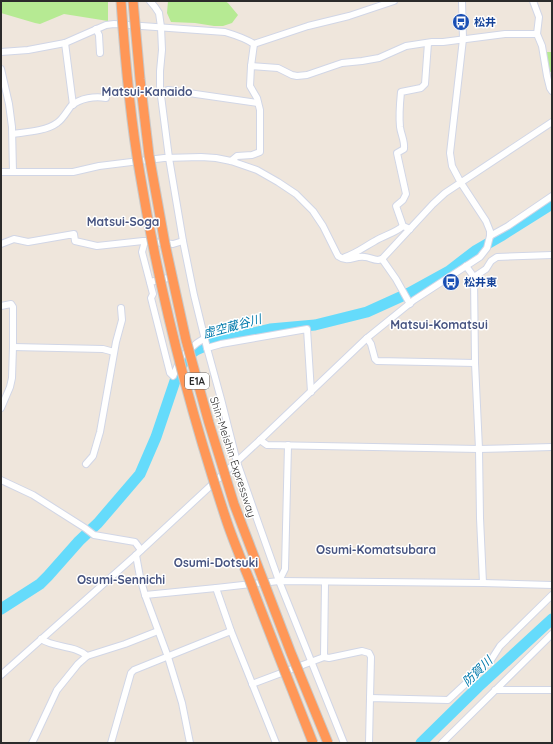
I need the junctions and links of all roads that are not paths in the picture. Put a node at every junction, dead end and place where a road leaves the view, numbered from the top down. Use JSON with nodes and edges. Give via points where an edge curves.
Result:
{"nodes":[{"id":1,"x":121,"y":1,"type":"edge"},
{"id":2,"x":134,"y":1,"type":"edge"},
{"id":3,"x":150,"y":1,"type":"edge"},
{"id":4,"x":394,"y":1,"type":"edge"},
{"id":5,"x":462,"y":1,"type":"edge"},
{"id":6,"x":533,"y":1,"type":"edge"},
{"id":7,"x":374,"y":4,"type":"edge"},
{"id":8,"x":161,"y":27,"type":"junction"},
{"id":9,"x":96,"y":29,"type":"junction"},
{"id":10,"x":537,"y":34,"type":"junction"},
{"id":11,"x":463,"y":39,"type":"junction"},
{"id":12,"x":65,"y":43,"type":"junction"},
{"id":13,"x":428,"y":43,"type":"junction"},
{"id":14,"x":254,"y":44,"type":"junction"},
{"id":15,"x":1,"y":52,"type":"edge"},
{"id":16,"x":100,"y":53,"type":"dead end"},
{"id":17,"x":250,"y":66,"type":"junction"},
{"id":18,"x":1,"y":69,"type":"edge"},
{"id":19,"x":168,"y":90,"type":"dead end"},
{"id":20,"x":552,"y":91,"type":"edge"},
{"id":21,"x":106,"y":98,"type":"dead end"},
{"id":22,"x":258,"y":103,"type":"junction"},
{"id":23,"x":9,"y":104,"type":"junction"},
{"id":24,"x":73,"y":104,"type":"junction"},
{"id":25,"x":1,"y":105,"type":"edge"},
{"id":26,"x":552,"y":122,"type":"edge"},
{"id":27,"x":13,"y":134,"type":"junction"},
{"id":28,"x":169,"y":158,"type":"junction"},
{"id":29,"x":231,"y":161,"type":"junction"},
{"id":30,"x":1,"y":172,"type":"edge"},
{"id":31,"x":13,"y":172,"type":"junction"},
{"id":32,"x":461,"y":183,"type":"junction"},
{"id":33,"x":552,"y":196,"type":"edge"},
{"id":34,"x":406,"y":227,"type":"junction"},
{"id":35,"x":489,"y":238,"type":"junction"},
{"id":36,"x":145,"y":241,"type":"junction"},
{"id":37,"x":183,"y":241,"type":"junction"},
{"id":38,"x":1,"y":244,"type":"edge"},
{"id":39,"x":552,"y":255,"type":"edge"},
{"id":40,"x":341,"y":258,"type":"junction"},
{"id":41,"x":382,"y":259,"type":"junction"},
{"id":42,"x":466,"y":266,"type":"junction"},
{"id":43,"x":474,"y":276,"type":"junction"},
{"id":44,"x":168,"y":278,"type":"dead end"},
{"id":45,"x":150,"y":282,"type":"junction"},
{"id":46,"x":410,"y":304,"type":"junction"},
{"id":47,"x":1,"y":306,"type":"edge"},
{"id":48,"x":121,"y":308,"type":"dead end"},
{"id":49,"x":204,"y":338,"type":"junction"},
{"id":50,"x":367,"y":338,"type":"junction"},
{"id":51,"x":13,"y":347,"type":"junction"},
{"id":52,"x":207,"y":348,"type":"junction"},
{"id":53,"x":114,"y":352,"type":"junction"},
{"id":54,"x":475,"y":363,"type":"junction"},
{"id":55,"x":312,"y":392,"type":"junction"},
{"id":56,"x":1,"y":408,"type":"edge"},
{"id":57,"x":260,"y":440,"type":"junction"},
{"id":58,"x":288,"y":445,"type":"junction"},
{"id":59,"x":552,"y":447,"type":"edge"},
{"id":60,"x":479,"y":449,"type":"junction"},
{"id":61,"x":237,"y":462,"type":"junction"},
{"id":62,"x":86,"y":464,"type":"dead end"},
{"id":63,"x":1,"y":480,"type":"edge"},
{"id":64,"x":139,"y":553,"type":"junction"},
{"id":65,"x":279,"y":581,"type":"junction"},
{"id":66,"x":325,"y":582,"type":"junction"},
{"id":67,"x":483,"y":583,"type":"junction"},
{"id":68,"x":552,"y":585,"type":"edge"},
{"id":69,"x":216,"y":588,"type":"junction"},
{"id":70,"x":145,"y":594,"type":"junction"},
{"id":71,"x":552,"y":595,"type":"edge"},
{"id":72,"x":231,"y":631,"type":"junction"},
{"id":73,"x":158,"y":632,"type":"junction"},
{"id":74,"x":552,"y":634,"type":"edge"},
{"id":75,"x":41,"y":639,"type":"junction"},
{"id":76,"x":87,"y":656,"type":"junction"},
{"id":77,"x":168,"y":657,"type":"junction"},
{"id":78,"x":324,"y":657,"type":"junction"},
{"id":79,"x":311,"y":662,"type":"junction"},
{"id":80,"x":1,"y":675,"type":"edge"},
{"id":81,"x":252,"y":684,"type":"junction"},
{"id":82,"x":495,"y":690,"type":"junction"},
{"id":83,"x":552,"y":690,"type":"edge"},
{"id":84,"x":370,"y":698,"type":"junction"},
{"id":85,"x":32,"y":743,"type":"edge"},
{"id":86,"x":111,"y":743,"type":"edge"},
{"id":87,"x":190,"y":743,"type":"edge"},
{"id":88,"x":276,"y":743,"type":"edge"},
{"id":89,"x":313,"y":743,"type":"edge"},
{"id":90,"x":328,"y":743,"type":"edge"},
{"id":91,"x":344,"y":743,"type":"edge"},
{"id":92,"x":369,"y":743,"type":"edge"},
{"id":93,"x":442,"y":743,"type":"edge"}],
"edges":[{"from":1,"to":89,"type":"highway","number":"E1A","bridge":true,"via":[[140,173],[155,258],[177,354],[226,517]]},
{"from":2,"to":90,"type":"highway","name":"Shin-Meishin Expressway","number":"E1A","bridge":true,"via":[[149,154],[186,340],[234,504]]},
{"from":3,"to":8,"type":"street","via":[[159,13]]},
{"from":4,"to":7,"type":"street"},
{"from":5,"to":11,"type":"street"},
{"from":6,"to":10,"type":"street","via":[[539,17]]},
{"from":7,"to":14,"type":"street","via":[[349,16]]},
{"from":8,"to":9,"type":"street","via":[[114,24]]},
{"from":8,"to":14,"type":"street","via":[[225,32]]},
{"from":8,"to":28,"type":"street","via":[[160,88]]},
{"from":9,"to":12,"type":"street"},
{"from":9,"to":16,"type":"street"},
{"from":10,"to":11,"type":"street","via":[[505,34]]},
{"from":10,"to":20,"type":"street"},
{"from":11,"to":13,"type":"street"},
{"from":11,"to":32,"type":"street","via":[[450,153],[452,166]]},
{"from":12,"to":15,"type":"street"},
{"from":12,"to":24,"type":"street"},
{"from":13,"to":17,"type":"street","via":[[406,46],[379,58],[342,63],[306,75],[292,75],[278,68]]},
{"from":13,"to":34,"type":"street","via":[[425,84],[421,88],[401,92],[400,127],[404,149],[397,153],[406,194],[396,206]]},
{"from":14,"to":17,"type":"street"},
{"from":17,"to":22,"type":"street","via":[[250,86]]},
{"from":18,"to":23,"type":"street"},
{"from":19,"to":22,"type":"street"},
{"from":21,"to":24,"type":"street","via":[[84,99]]},
{"from":22,"to":29,"type":"street","via":[[260,152],[237,156]]},
{"from":23,"to":25,"type":"street"},
{"from":23,"to":27,"type":"street"},
{"from":24,"to":27,"type":"street","via":[[58,122],[43,129]]},
{"from":26,"to":32,"type":"street"},
{"from":27,"to":31,"type":"street"},
{"from":28,"to":29,"type":"street","via":[[201,157]]},
{"from":28,"to":31,"type":"street","via":[[99,166],[73,172]]},
{"from":28,"to":37,"type":"street"},
{"from":29,"to":40,"type":"street","via":[[257,170],[296,194],[313,211]]},
{"from":30,"to":31,"type":"street"},
{"from":32,"to":34,"type":"street"},
{"from":32,"to":35,"type":"street","via":[[486,221],[490,231]]},
{"from":33,"to":35,"type":"street"},
{"from":34,"to":40,"type":"street","via":[[376,240],[357,253]]},
{"from":34,"to":41,"type":"street"},
{"from":35,"to":42,"type":"street","via":[[487,248],[480,257]]},
{"from":36,"to":37,"type":"street","via":[[173,244]]},
{"from":36,"to":38,"type":"street","via":[[98,246],[75,241],[74,234],[28,242],[14,239]]},
{"from":36,"to":45,"type":"street","via":[[142,252]]},
{"from":37,"to":49,"type":"street"},
{"from":39,"to":43,"type":"street","via":[[497,257],[486,269]]},
{"from":40,"to":41,"type":"street"},
{"from":41,"to":46,"type":"street"},
{"from":42,"to":43,"type":"street"},
{"from":42,"to":46,"type":"street"},
{"from":43,"to":54,"type":"street"},
{"from":44,"to":45,"type":"street"},
{"from":45,"to":49,"type":"street","via":[[153,294],[151,298],[170,373],[173,376],[182,356]]},
{"from":46,"to":50,"type":"street"},
{"from":47,"to":51,"type":"street","via":[[11,304],[14,307]]},
{"from":48,"to":53,"type":"street","via":[[122,320]]},
{"from":49,"to":52,"type":"street"},
{"from":50,"to":54,"type":"street","via":[[372,344],[374,359],[378,362]]},
{"from":50,"to":55,"type":"street"},
{"from":51,"to":53,"type":"street","via":[[103,349]]},
{"from":51,"to":56,"type":"street","via":[[12,378]]},
{"from":52,"to":55,"type":"street","via":[[306,329]]},
{"from":52,"to":61,"type":"street"},
{"from":53,"to":62,"type":"street","via":[[100,432],[93,456]]},
{"from":54,"to":60,"type":"street"},
{"from":55,"to":57,"type":"street"},
{"from":57,"to":58,"type":"street","via":[[267,445]]},
{"from":57,"to":61,"type":"street"},
{"from":58,"to":60,"type":"street"},
{"from":58,"to":65,"type":"street","via":[[286,568]]},
{"from":59,"to":60,"type":"street"},
{"from":60,"to":67,"type":"street"},
{"from":61,"to":64,"type":"street"},
{"from":61,"to":65,"type":"street"},
{"from":63,"to":64,"type":"street","via":[[33,495],[94,535],[135,542]]},
{"from":64,"to":70,"type":"street","via":[[140,577]]},
{"from":64,"to":75,"type":"street"},
{"from":65,"to":66,"type":"street"},
{"from":65,"to":69,"type":"street"},
{"from":65,"to":79,"type":"street"},
{"from":66,"to":67,"type":"street"},
{"from":66,"to":78,"type":"street"},
{"from":67,"to":68,"type":"street"},
{"from":69,"to":70,"type":"street"},
{"from":69,"to":72,"type":"street"},
{"from":70,"to":73,"type":"street"},
{"from":71,"to":84,"type":"street","via":[[500,646],[491,660],[448,700]]},
{"from":72,"to":77,"type":"street"},
{"from":72,"to":81,"type":"street"},
{"from":73,"to":76,"type":"street"},
{"from":73,"to":77,"type":"street"},
{"from":74,"to":82,"type":"street"},
{"from":75,"to":76,"type":"street"},
{"from":75,"to":80,"type":"street"},
{"from":76,"to":85,"type":"street","via":[[57,690]]},
{"from":77,"to":86,"type":"street","via":[[131,673]]},
{"from":77,"to":87,"type":"street","via":[[182,703]]},
{"from":78,"to":79,"type":"street"},
{"from":78,"to":84,"type":"street","via":[[369,653]]},
{"from":79,"to":81,"type":"street"},
{"from":79,"to":91,"type":"street"},
{"from":81,"to":88,"type":"street"},
{"from":82,"to":83,"type":"street"},
{"from":82,"to":93,"type":"street"},
{"from":84,"to":92,"type":"street"}]}
